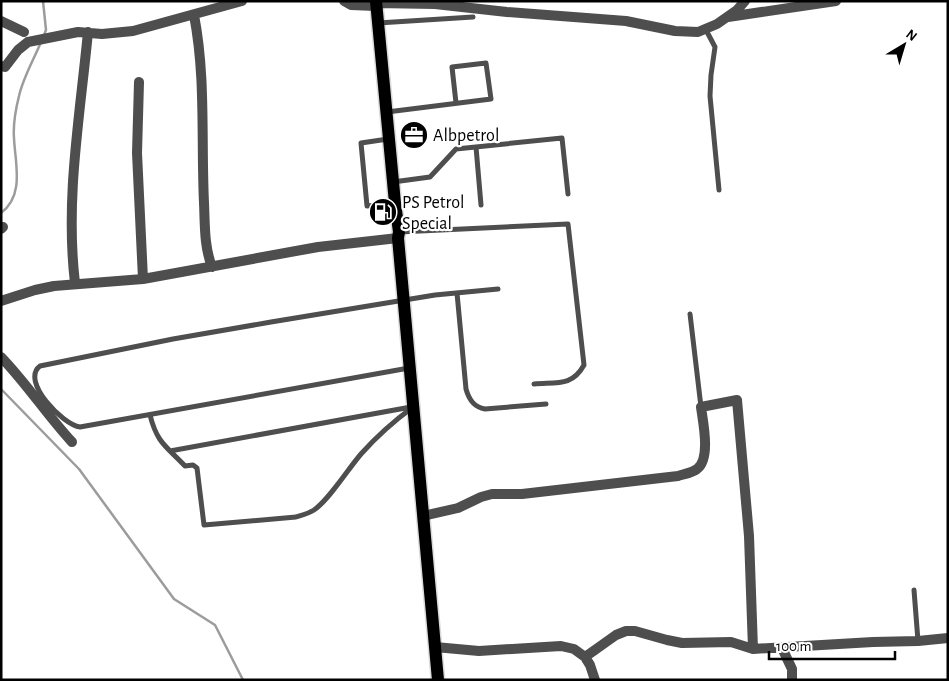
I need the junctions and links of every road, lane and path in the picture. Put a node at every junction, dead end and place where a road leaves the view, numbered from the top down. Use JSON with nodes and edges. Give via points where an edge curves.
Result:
{"nodes":[{"id":1,"x":242,"y":1,"type":"edge"},
{"id":2,"x":344,"y":1,"type":"edge"},
{"id":3,"x":745,"y":1,"type":"edge"},
{"id":4,"x":836,"y":1,"type":"edge"},
{"id":5,"x":376,"y":3,"type":"edge"},
{"id":6,"x":194,"y":15,"type":"junction"},
{"id":7,"x":728,"y":17,"type":"junction"},
{"id":8,"x":472,"y":18,"type":"dead end"},
{"id":9,"x":1,"y":21,"type":"edge"},
{"id":10,"x":378,"y":23,"type":"junction"},
{"id":11,"x":706,"y":30,"type":"junction"},
{"id":12,"x":88,"y":32,"type":"junction"},
{"id":13,"x":26,"y":37,"type":"junction"},
{"id":14,"x":1,"y":66,"type":"edge"},
{"id":15,"x":139,"y":82,"type":"dead end"},
{"id":16,"x":456,"y":103,"type":"junction"},
{"id":17,"x":386,"y":112,"type":"junction"},
{"id":18,"x":389,"y":139,"type":"junction"},
{"id":19,"x":476,"y":147,"type":"junction"},
{"id":20,"x":393,"y":182,"type":"junction"},
{"id":21,"x":719,"y":190,"type":"dead end"},
{"id":22,"x":568,"y":194,"type":"dead end"},
{"id":23,"x":395,"y":204,"type":"junction"},
{"id":24,"x":482,"y":205,"type":"dead end"},
{"id":25,"x":398,"y":235,"type":"junction"},
{"id":26,"x":212,"y":267,"type":"junction"},
{"id":27,"x":143,"y":279,"type":"junction"},
{"id":28,"x":75,"y":283,"type":"junction"},
{"id":29,"x":498,"y":289,"type":"dead end"},
{"id":30,"x":457,"y":292,"type":"junction"},
{"id":31,"x":404,"y":300,"type":"junction"},
{"id":32,"x":1,"y":301,"type":"edge"},
{"id":33,"x":690,"y":314,"type":"dead end"},
{"id":34,"x":1,"y":357,"type":"edge"},
{"id":35,"x":410,"y":368,"type":"junction"},
{"id":36,"x":534,"y":384,"type":"dead end"},
{"id":37,"x":546,"y":404,"type":"dead end"},
{"id":38,"x":413,"y":406,"type":"junction"},
{"id":39,"x":701,"y":407,"type":"junction"},
{"id":40,"x":150,"y":415,"type":"junction"},
{"id":41,"x":72,"y":442,"type":"dead end"},
{"id":42,"x":170,"y":451,"type":"junction"},
{"id":43,"x":423,"y":516,"type":"junction"},
{"id":44,"x":914,"y":590,"type":"dead end"},
{"id":45,"x":948,"y":638,"type":"edge"},
{"id":46,"x":918,"y":641,"type":"junction"},
{"id":47,"x":435,"y":647,"type":"junction"},
{"id":48,"x":782,"y":648,"type":"junction"},
{"id":49,"x":753,"y":649,"type":"junction"},
{"id":50,"x":585,"y":657,"type":"junction"},
{"id":51,"x":438,"y":680,"type":"edge"},
{"id":52,"x":595,"y":680,"type":"edge"},
{"id":53,"x":792,"y":680,"type":"edge"}],
"edges":[{"from":1,"to":6,"type":"street"},
{"from":2,"to":5,"type":"street","via":[[351,5]]},
{"from":3,"to":7,"type":"street"},
{"from":4,"to":7,"type":"street"},
{"from":5,"to":10,"type":"main road"},
{"from":5,"to":11,"type":"street","via":[[435,4],[626,20],[687,32]]},
{"from":6,"to":12,"type":"street","via":[[133,32]]},
{"from":6,"to":26,"type":"street","via":[[203,96],[206,245]]},
{"from":7,"to":11,"type":"street"},
{"from":8,"to":10,"type":"lane"},
{"from":9,"to":13,"type":"street"},
{"from":10,"to":17,"type":"main road"},
{"from":11,"to":21,"type":"lane","via":[[714,47],[710,96]]},
{"from":12,"to":13,"type":"street"},
{"from":12,"to":28,"type":"street","via":[[71,211]]},
{"from":13,"to":14,"type":"street","via":[[8,65]]},
{"from":15,"to":27,"type":"street","via":[[136,154]]},
{"from":16,"to":16,"type":"lane","via":[[491,99],[486,63],[452,67]]},
{"from":16,"to":17,"type":"lane"},
{"from":17,"to":18,"type":"main road"},
{"from":18,"to":20,"type":"main road"},
{"from":18,"to":23,"type":"lane","via":[[361,142],[367,206]]},
{"from":19,"to":20,"type":"lane","via":[[456,149],[430,177]]},
{"from":19,"to":22,"type":"lane","via":[[562,138]]},
{"from":19,"to":24,"type":"lane"},
{"from":20,"to":23,"type":"main road"},
{"from":23,"to":25,"type":"main road"},
{"from":25,"to":26,"type":"street"},
{"from":25,"to":31,"type":"main road"},
{"from":25,"to":36,"type":"lane","via":[[568,224],[584,365],[570,381]]},
{"from":26,"to":27,"type":"street"},
{"from":27,"to":28,"type":"street"},
{"from":28,"to":32,"type":"street","via":[[35,290]]},
{"from":29,"to":30,"type":"lane"},
{"from":30,"to":31,"type":"lane"},
{"from":30,"to":37,"type":"lane","via":[[466,390],[473,404],[485,410]]},
{"from":31,"to":35,"type":"main road"},
{"from":31,"to":40,"type":"lane","via":[[173,338],[40,366],[35,372],[34,379],[43,397],[74,426]]},
{"from":33,"to":39,"type":"lane"},
{"from":34,"to":41,"type":"street"},
{"from":35,"to":38,"type":"main road"},
{"from":35,"to":40,"type":"lane"},
{"from":38,"to":42,"type":"lane"},
{"from":38,"to":42,"type":"lane","via":[[383,430],[316,509],[296,517],[204,525],[197,468],[185,466]]},
{"from":38,"to":43,"type":"main road"},
{"from":39,"to":43,"type":"street","via":[[704,457],[698,469],[691,473],[522,494],[492,494],[458,508]]},
{"from":39,"to":49,"type":"street","via":[[737,400],[749,536]]},
{"from":40,"to":42,"type":"lane","via":[[158,440]]},
{"from":43,"to":47,"type":"main road"},
{"from":44,"to":46,"type":"lane"},
{"from":45,"to":46,"type":"street"},
{"from":46,"to":48,"type":"street"},
{"from":47,"to":50,"type":"street","via":[[479,651],[561,646],[574,649]]},
{"from":47,"to":51,"type":"main road"},
{"from":48,"to":49,"type":"street"},
{"from":48,"to":53,"type":"street","via":[[792,669]]},
{"from":49,"to":50,"type":"street","via":[[731,642],[674,642],[626,631]]},
{"from":50,"to":52,"type":"street"}]}
